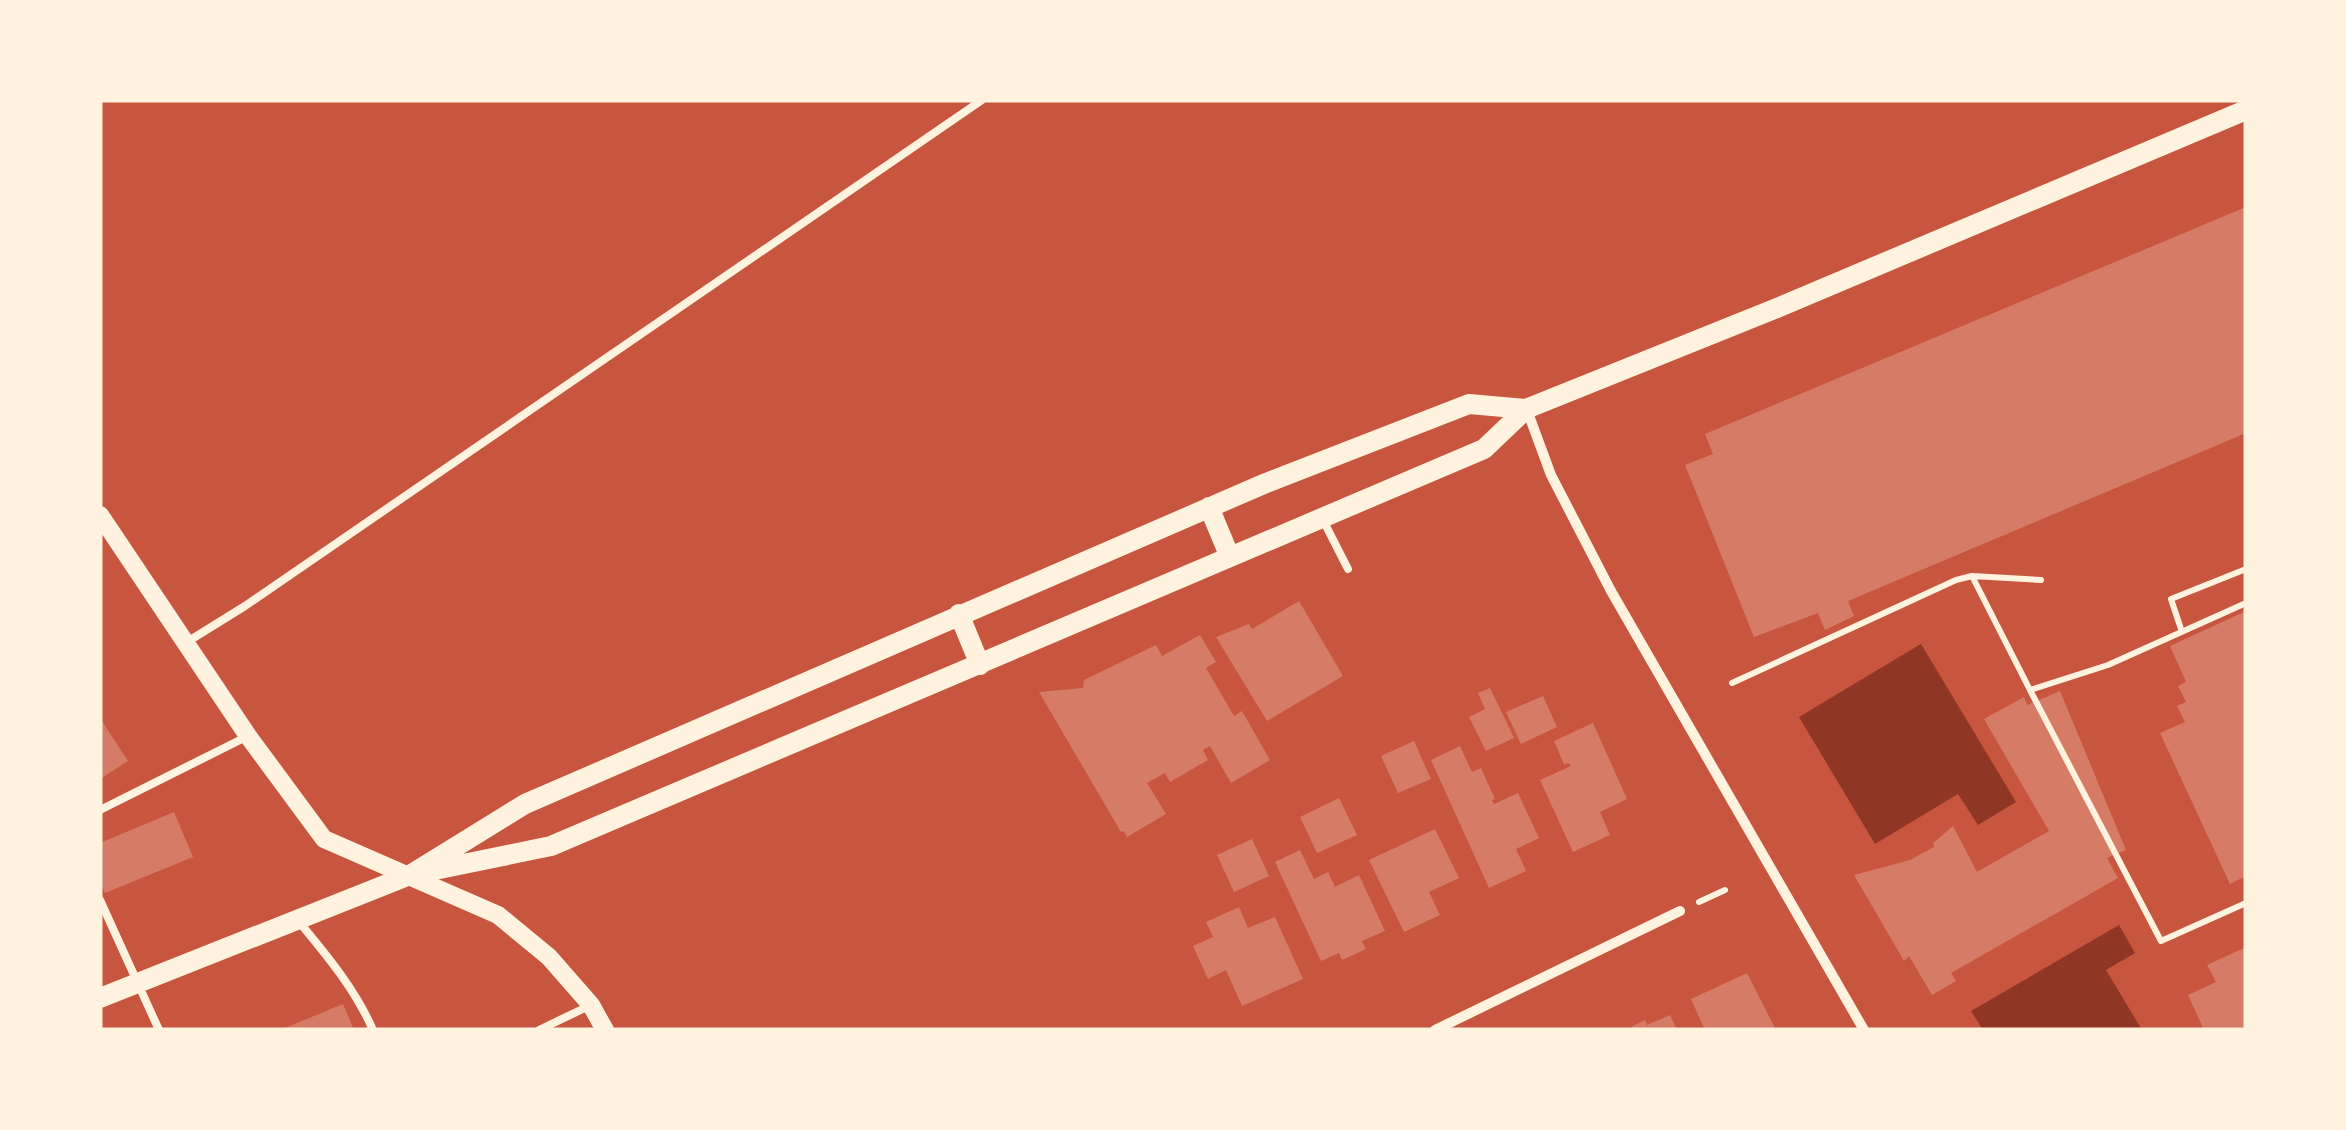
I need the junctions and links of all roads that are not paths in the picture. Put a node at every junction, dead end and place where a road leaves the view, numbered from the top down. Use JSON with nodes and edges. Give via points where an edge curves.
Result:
{"nodes":[{"id":1,"x":982,"y":100,"type":"edge"},
{"id":2,"x":2246,"y":110,"type":"edge"},
{"id":3,"x":1526,"y":409,"type":"junction"},
{"id":4,"x":1209,"y":507,"type":"junction"},
{"id":5,"x":100,"y":515,"type":"edge"},
{"id":6,"x":1323,"y":519,"type":"junction"},
{"id":7,"x":1230,"y":555,"type":"junction"},
{"id":8,"x":1348,"y":569,"type":"dead end"},
{"id":9,"x":959,"y":614,"type":"junction"},
{"id":10,"x":187,"y":642,"type":"junction"},
{"id":11,"x":980,"y":665,"type":"junction"},
{"id":12,"x":248,"y":736,"type":"junction"},
{"id":13,"x":100,"y":810,"type":"edge"},
{"id":14,"x":410,"y":875,"type":"junction"},
{"id":15,"x":100,"y":900,"type":"edge"},
{"id":16,"x":1680,"y":911,"type":"dead end"},
{"id":17,"x":298,"y":920,"type":"junction"},
{"id":18,"x":138,"y":983,"type":"junction"},
{"id":19,"x":100,"y":998,"type":"edge"},
{"id":20,"x":590,"y":1005,"type":"junction"},
{"id":21,"x":160,"y":1030,"type":"edge"},
{"id":22,"x":373,"y":1030,"type":"edge"},
{"id":23,"x":539,"y":1030,"type":"edge"},
{"id":24,"x":605,"y":1030,"type":"edge"},
{"id":25,"x":1435,"y":1030,"type":"edge"},
{"id":26,"x":1864,"y":1030,"type":"edge"}],
"edges":[{"from":1,"to":10,"type":"lane"},
{"from":2,"to":3,"type":"main road"},
{"from":3,"to":4,"type":"main road","via":[[1468,404]]},
{"from":3,"to":6,"type":"main road","via":[[1484,450]]},
{"from":3,"to":26,"type":"street","via":[[1550,475],[1611,592]]},
{"from":4,"to":7,"type":"main road"},
{"from":4,"to":9,"type":"main road"},
{"from":5,"to":10,"type":"street"},
{"from":6,"to":7,"type":"main road"},
{"from":6,"to":8,"type":"lane"},
{"from":7,"to":11,"type":"main road"},
{"from":9,"to":11,"type":"main road"},
{"from":9,"to":14,"type":"main road","via":[[525,804]]},
{"from":10,"to":12,"type":"street"},
{"from":11,"to":14,"type":"main road","via":[[551,846]]},
{"from":12,"to":13,"type":"lane"},
{"from":12,"to":14,"type":"street","via":[[324,838]]},
{"from":14,"to":17,"type":"main road"},
{"from":14,"to":20,"type":"street","via":[[498,915],[549,956]]},
{"from":15,"to":18,"type":"lane"},
{"from":16,"to":25,"type":"street"},
{"from":17,"to":18,"type":"main road"},
{"from":17,"to":22,"type":"lane","via":[[354,992]]},
{"from":18,"to":19,"type":"main road"},
{"from":18,"to":21,"type":"lane"},
{"from":20,"to":23,"type":"lane"},
{"from":20,"to":24,"type":"street"}]}
